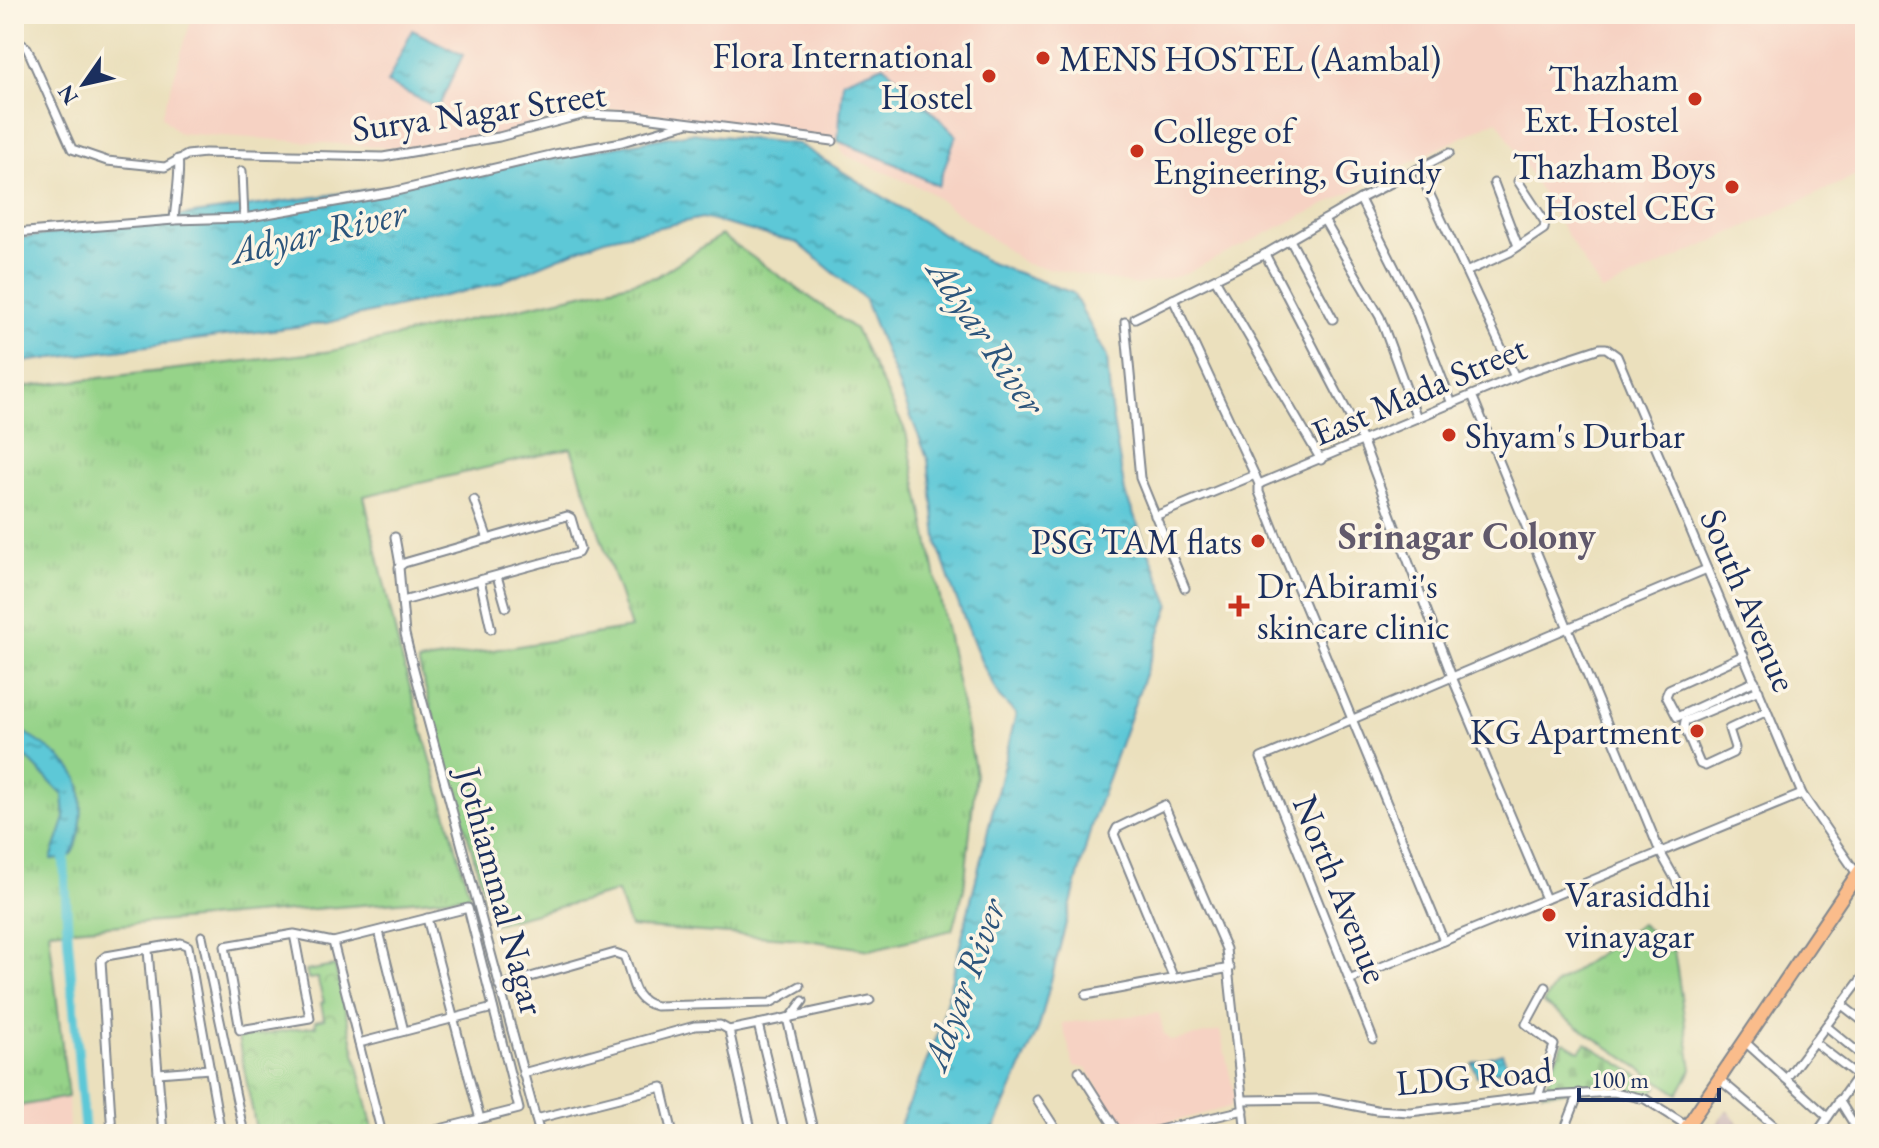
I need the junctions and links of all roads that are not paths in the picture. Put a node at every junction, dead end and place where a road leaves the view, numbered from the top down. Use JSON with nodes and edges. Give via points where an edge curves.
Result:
{"nodes":[{"id":1,"x":14,"y":39,"type":"edge"},
{"id":2,"x":689,"y":122,"type":"junction"},
{"id":3,"x":833,"y":141,"type":"dead end"},
{"id":4,"x":1449,"y":153,"type":"dead end"},
{"id":5,"x":178,"y":159,"type":"junction"},
{"id":6,"x":1418,"y":169,"type":"junction"},
{"id":7,"x":242,"y":171,"type":"dead end"},
{"id":8,"x":1518,"y":181,"type":"dead end"},
{"id":9,"x":1494,"y":183,"type":"dead end"},
{"id":10,"x":1360,"y":199,"type":"junction"},
{"id":11,"x":244,"y":218,"type":"junction"},
{"id":12,"x":174,"y":220,"type":"junction"},
{"id":13,"x":1324,"y":220,"type":"junction"},
{"id":14,"x":14,"y":233,"type":"edge"},
{"id":15,"x":1290,"y":240,"type":"junction"},
{"id":16,"x":1518,"y":246,"type":"junction"},
{"id":17,"x":1265,"y":254,"type":"junction"},
{"id":18,"x":1468,"y":271,"type":"junction"},
{"id":19,"x":1215,"y":279,"type":"junction"},
{"id":20,"x":1173,"y":299,"type":"junction"},
{"id":21,"x":1135,"y":318,"type":"dead end"},
{"id":22,"x":1333,"y":319,"type":"dead end"},
{"id":23,"x":1125,"y":322,"type":"dead end"},
{"id":24,"x":1600,"y":348,"type":"joint"},
{"id":25,"x":1515,"y":377,"type":"junction"},
{"id":26,"x":1472,"y":395,"type":"junction"},
{"id":27,"x":1452,"y":404,"type":"junction"},
{"id":28,"x":1417,"y":418,"type":"junction"},
{"id":29,"x":1363,"y":442,"type":"junction"},
{"id":30,"x":1321,"y":460,"type":"junction"},
{"id":31,"x":1255,"y":475,"type":"junction"},
{"id":32,"x":1259,"y":484,"type":"junction"},
{"id":33,"x":474,"y":500,"type":"dead end"},
{"id":34,"x":1155,"y":516,"type":"junction"},
{"id":35,"x":395,"y":537,"type":"dead end"},
{"id":36,"x":488,"y":539,"type":"junction"},
{"id":37,"x":400,"y":565,"type":"junction"},
{"id":38,"x":1707,"y":569,"type":"junction"},
{"id":39,"x":497,"y":576,"type":"junction"},
{"id":40,"x":480,"y":580,"type":"junction"},
{"id":41,"x":1185,"y":588,"type":"dead end"},
{"id":42,"x":403,"y":601,"type":"junction"},
{"id":43,"x":506,"y":607,"type":"dead end"},
{"id":44,"x":1568,"y":628,"type":"junction"},
{"id":45,"x":491,"y":629,"type":"dead end"},
{"id":46,"x":1744,"y":655,"type":"junction"},
{"id":47,"x":1452,"y":677,"type":"junction"},
{"id":48,"x":1755,"y":681,"type":"junction"},
{"id":49,"x":1759,"y":690,"type":"junction"},
{"id":50,"x":1767,"y":711,"type":"junction"},
{"id":51,"x":1354,"y":718,"type":"junction"},
{"id":52,"x":1802,"y":794,"type":"junction"},
{"id":53,"x":1660,"y":852,"type":"junction"},
{"id":54,"x":1861,"y":869,"type":"edge"},
{"id":55,"x":1681,"y":889,"type":"dead end"},
{"id":56,"x":1546,"y":899,"type":"junction"},
{"id":57,"x":427,"y":918,"type":"junction"},
{"id":58,"x":379,"y":931,"type":"junction"},
{"id":59,"x":294,"y":934,"type":"junction"},
{"id":60,"x":202,"y":936,"type":"dead end"},
{"id":61,"x":1444,"y":941,"type":"junction"},
{"id":62,"x":333,"y":942,"type":"junction"},
{"id":63,"x":148,"y":950,"type":"junction"},
{"id":64,"x":1230,"y":968,"type":"junction"},
{"id":65,"x":1865,"y":974,"type":"edge"},
{"id":66,"x":1174,"y":979,"type":"junction"},
{"id":67,"x":1349,"y":980,"type":"junction"},
{"id":68,"x":1862,"y":985,"type":"edge"},
{"id":69,"x":499,"y":986,"type":"junction"},
{"id":70,"x":800,"y":986,"type":"dead end"},
{"id":71,"x":1546,"y":987,"type":"dead end"},
{"id":72,"x":1086,"y":995,"type":"dead end"},
{"id":73,"x":870,"y":1000,"type":"dead end"},
{"id":74,"x":803,"y":1001,"type":"dead end"},
{"id":75,"x":1842,"y":1005,"type":"junction"},
{"id":76,"x":493,"y":1008,"type":"junction"},
{"id":77,"x":789,"y":1017,"type":"junction"},
{"id":78,"x":454,"y":1018,"type":"junction"},
{"id":79,"x":1865,"y":1023,"type":"edge"},
{"id":80,"x":758,"y":1024,"type":"junction"},
{"id":81,"x":1826,"y":1026,"type":"junction"},
{"id":82,"x":729,"y":1030,"type":"junction"},
{"id":83,"x":404,"y":1031,"type":"junction"},
{"id":84,"x":1373,"y":1039,"type":"dead end"},
{"id":85,"x":1744,"y":1041,"type":"junction"},
{"id":86,"x":1814,"y":1042,"type":"junction"},
{"id":87,"x":359,"y":1043,"type":"junction"},
{"id":88,"x":1865,"y":1058,"type":"edge"},
{"id":89,"x":1865,"y":1065,"type":"edge"},
{"id":90,"x":210,"y":1069,"type":"junction"},
{"id":91,"x":1079,"y":1071,"type":"dead end"},
{"id":92,"x":158,"y":1073,"type":"junction"},
{"id":93,"x":523,"y":1073,"type":"junction"},
{"id":94,"x":1857,"y":1075,"type":"junction"},
{"id":95,"x":1719,"y":1079,"type":"junction"},
{"id":96,"x":1786,"y":1079,"type":"junction"},
{"id":97,"x":1865,"y":1087,"type":"edge"},
{"id":98,"x":1579,"y":1093,"type":"junction"},
{"id":99,"x":1538,"y":1097,"type":"junction"},
{"id":100,"x":1037,"y":1100,"type":"dead end"},
{"id":101,"x":1244,"y":1100,"type":"junction"},
{"id":102,"x":1839,"y":1100,"type":"junction"},
{"id":103,"x":1244,"y":1110,"type":"junction"},
{"id":104,"x":1828,"y":1117,"type":"junction"},
{"id":105,"x":480,"y":1119,"type":"junction"},
{"id":106,"x":536,"y":1119,"type":"junction"},
{"id":107,"x":1685,"y":1130,"type":"edge"},
{"id":108,"x":112,"y":1134,"type":"edge"},
{"id":109,"x":163,"y":1134,"type":"edge"},
{"id":110,"x":221,"y":1134,"type":"edge"},
{"id":111,"x":244,"y":1134,"type":"edge"},
{"id":112,"x":382,"y":1134,"type":"edge"},
{"id":113,"x":420,"y":1134,"type":"edge"},
{"id":114,"x":540,"y":1134,"type":"edge"},
{"id":115,"x":673,"y":1134,"type":"edge"},
{"id":116,"x":752,"y":1134,"type":"edge"},
{"id":117,"x":785,"y":1134,"type":"edge"},
{"id":118,"x":813,"y":1134,"type":"edge"},
{"id":119,"x":1059,"y":1134,"type":"edge"},
{"id":120,"x":1119,"y":1134,"type":"edge"},
{"id":121,"x":1142,"y":1134,"type":"edge"},
{"id":122,"x":1246,"y":1134,"type":"edge"},
{"id":123,"x":1563,"y":1134,"type":"edge"},
{"id":124,"x":1784,"y":1134,"type":"edge"},
{"id":125,"x":1816,"y":1134,"type":"edge"},
{"id":126,"x":1860,"y":1134,"type":"edge"}],
"edges":[{"from":1,"to":5,"type":"street","name":"Surya Nagar Street","via":[[27,48],[72,149],[124,164],[165,167]]},
{"from":2,"to":3,"type":"street","name":"Surya Nagar Street"},
{"from":2,"to":5,"type":"street","name":"Surya Nagar Street","via":[[585,114],[499,137],[383,157],[205,153]]},
{"from":2,"to":11,"type":"street","via":[[622,142],[392,192]]},
{"from":4,"to":6,"type":"street"},
{"from":5,"to":12,"type":"street"},
{"from":6,"to":10,"type":"street"},
{"from":6,"to":18,"type":"street"},
{"from":7,"to":11,"type":"street"},
{"from":8,"to":16,"type":"street","via":[[1546,225]]},
{"from":9,"to":16,"type":"street"},
{"from":10,"to":13,"type":"street"},
{"from":10,"to":27,"type":"street","via":[[1414,306]]},
{"from":11,"to":12,"type":"street"},
{"from":12,"to":14,"type":"street"},
{"from":13,"to":15,"type":"street"},
{"from":13,"to":28,"type":"street","via":[[1380,317]]},
{"from":15,"to":17,"type":"street"},
{"from":15,"to":22,"type":"street"},
{"from":16,"to":18,"type":"street"},
{"from":17,"to":19,"type":"street"},
{"from":17,"to":29,"type":"street"},
{"from":18,"to":25,"type":"street"},
{"from":19,"to":20,"type":"street"},
{"from":19,"to":30,"type":"street"},
{"from":20,"to":21,"type":"street"},
{"from":20,"to":31,"type":"street"},
{"from":23,"to":34,"type":"street","via":[[1140,478]]},
{"from":24,"to":25,"type":"street","name":"East Mada Street"},
{"from":24,"to":38,"type":"street","name":"South Avenue","via":[[1617,356]]},
{"from":25,"to":26,"type":"street","name":"East Mada Street"},
{"from":26,"to":27,"type":"street","name":"East Mada Street"},
{"from":26,"to":44,"type":"street"},
{"from":27,"to":28,"type":"street","name":"East Mada Street"},
{"from":28,"to":29,"type":"street","name":"East Mada Street"},
{"from":29,"to":30,"type":"street","name":"East Mada Street"},
{"from":29,"to":47,"type":"street"},
{"from":30,"to":32,"type":"street","name":"East Mada Street"},
{"from":31,"to":32,"type":"street"},
{"from":31,"to":34,"type":"street"},
{"from":32,"to":51,"type":"street"},
{"from":33,"to":36,"type":"street"},
{"from":34,"to":41,"type":"street"},
{"from":35,"to":37,"type":"street","name":"Jothiammal Nagar"},
{"from":36,"to":37,"type":"street"},
{"from":36,"to":39,"type":"street","via":[[568,516],[580,549]]},
{"from":37,"to":42,"type":"street","name":"Jothiammal Nagar"},
{"from":38,"to":44,"type":"street"},
{"from":38,"to":46,"type":"street","name":"South Avenue"},
{"from":39,"to":40,"type":"street"},
{"from":39,"to":43,"type":"street"},
{"from":40,"to":42,"type":"street"},
{"from":40,"to":45,"type":"street"},
{"from":42,"to":69,"type":"street","name":"Jothiammal Nagar","via":[[405,634]]},
{"from":44,"to":47,"type":"street"},
{"from":44,"to":53,"type":"street"},
{"from":46,"to":48,"type":"street","name":"South Avenue"},
{"from":46,"to":48,"type":"street","via":[[1669,689],[1666,696],[1674,715],[1681,717]]},
{"from":47,"to":51,"type":"street"},
{"from":47,"to":56,"type":"street"},
{"from":48,"to":49,"type":"street","name":"South Avenue"},
{"from":49,"to":50,"type":"street","name":"South Avenue"},
{"from":49,"to":50,"type":"street","via":[[1685,721],[1700,764],[1733,753],[1729,729]]},
{"from":50,"to":52,"type":"street","name":"South Avenue"},
{"from":51,"to":61,"type":"street"},
{"from":51,"to":67,"type":"street","name":"North Avenue","via":[[1261,758]]},
{"from":52,"to":53,"type":"street"},
{"from":52,"to":54,"type":"street","name":"South Avenue"},
{"from":53,"to":55,"type":"street"},
{"from":53,"to":56,"type":"street"},
{"from":54,"to":85,"type":"main road"},
{"from":56,"to":61,"type":"street"},
{"from":57,"to":58,"type":"street"},
{"from":57,"to":76,"type":"street","via":[[468,908]]},
{"from":57,"to":78,"type":"street"},
{"from":58,"to":62,"type":"street"},
{"from":58,"to":83,"type":"street"},
{"from":59,"to":59,"type":"street","via":[[225,946],[240,1030],[310,1018]]},
{"from":59,"to":62,"type":"street"},
{"from":60,"to":111,"type":"street"},
{"from":61,"to":67,"type":"street"},
{"from":62,"to":87,"type":"street"},
{"from":63,"to":90,"type":"street","via":[[188,946]]},
{"from":63,"to":92,"type":"street"},
{"from":63,"to":108,"type":"street","via":[[101,960]]},
{"from":64,"to":66,"type":"street"},
{"from":64,"to":66,"type":"street","via":[[1164,805],[1114,834]]},
{"from":64,"to":101,"type":"street"},
{"from":65,"to":68,"type":"street"},
{"from":66,"to":72,"type":"street"},
{"from":67,"to":84,"type":"street","name":"North Avenue"},
{"from":68,"to":75,"type":"street"},
{"from":69,"to":70,"type":"street","via":[[615,953],[624,956],[637,997],[656,1006],[770,1003]]},
{"from":69,"to":93,"type":"street","name":"Jothiammal Nagar"},
{"from":71,"to":99,"type":"street","via":[[1526,1024],[1554,1045]]},
{"from":73,"to":77,"type":"street"},
{"from":74,"to":77,"type":"street"},
{"from":75,"to":79,"type":"street"},
{"from":75,"to":81,"type":"street"},
{"from":76,"to":78,"type":"street"},
{"from":76,"to":105,"type":"street","via":[[519,1109]]},
{"from":77,"to":80,"type":"street"},
{"from":77,"to":118,"type":"street"},
{"from":78,"to":83,"type":"street"},
{"from":78,"to":105,"type":"street"},
{"from":80,"to":82,"type":"street"},
{"from":80,"to":117,"type":"street"},
{"from":81,"to":86,"type":"street"},
{"from":81,"to":88,"type":"street"},
{"from":82,"to":93,"type":"street","via":[[695,1026]]},
{"from":82,"to":116,"type":"street"},
{"from":83,"to":87,"type":"street"},
{"from":85,"to":95,"type":"main road"},
{"from":85,"to":96,"type":"street"},
{"from":86,"to":94,"type":"street"},
{"from":86,"to":96,"type":"street"},
{"from":87,"to":112,"type":"street"},
{"from":89,"to":94,"type":"street"},
{"from":90,"to":92,"type":"street"},
{"from":90,"to":110,"type":"street"},
{"from":91,"to":120,"type":"street"},
{"from":92,"to":109,"type":"street"},
{"from":93,"to":106,"type":"street","name":"Jothiammal Nagar"},
{"from":94,"to":97,"type":"street"},
{"from":94,"to":102,"type":"street"},
{"from":95,"to":107,"type":"main road"},
{"from":95,"to":124,"type":"street"},
{"from":96,"to":104,"type":"street"},
{"from":98,"to":99,"type":"street","name":"LDG Road"},
{"from":98,"to":107,"type":"street","name":"LDG Road","via":[[1614,1092],[1645,1099]]},
{"from":98,"to":123,"type":"street"},
{"from":99,"to":101,"type":"street","name":"LDG Road","via":[[1410,1112],[1320,1099]]},
{"from":100,"to":119,"type":"street"},
{"from":101,"to":103,"type":"street"},
{"from":102,"to":104,"type":"street"},
{"from":102,"to":126,"type":"street"},
{"from":103,"to":121,"type":"street"},
{"from":103,"to":122,"type":"street"},
{"from":104,"to":125,"type":"street"},
{"from":105,"to":113,"type":"street"},
{"from":106,"to":114,"type":"street","name":"Jothiammal Nagar"},
{"from":106,"to":115,"type":"street","via":[[662,1087]]}]}
